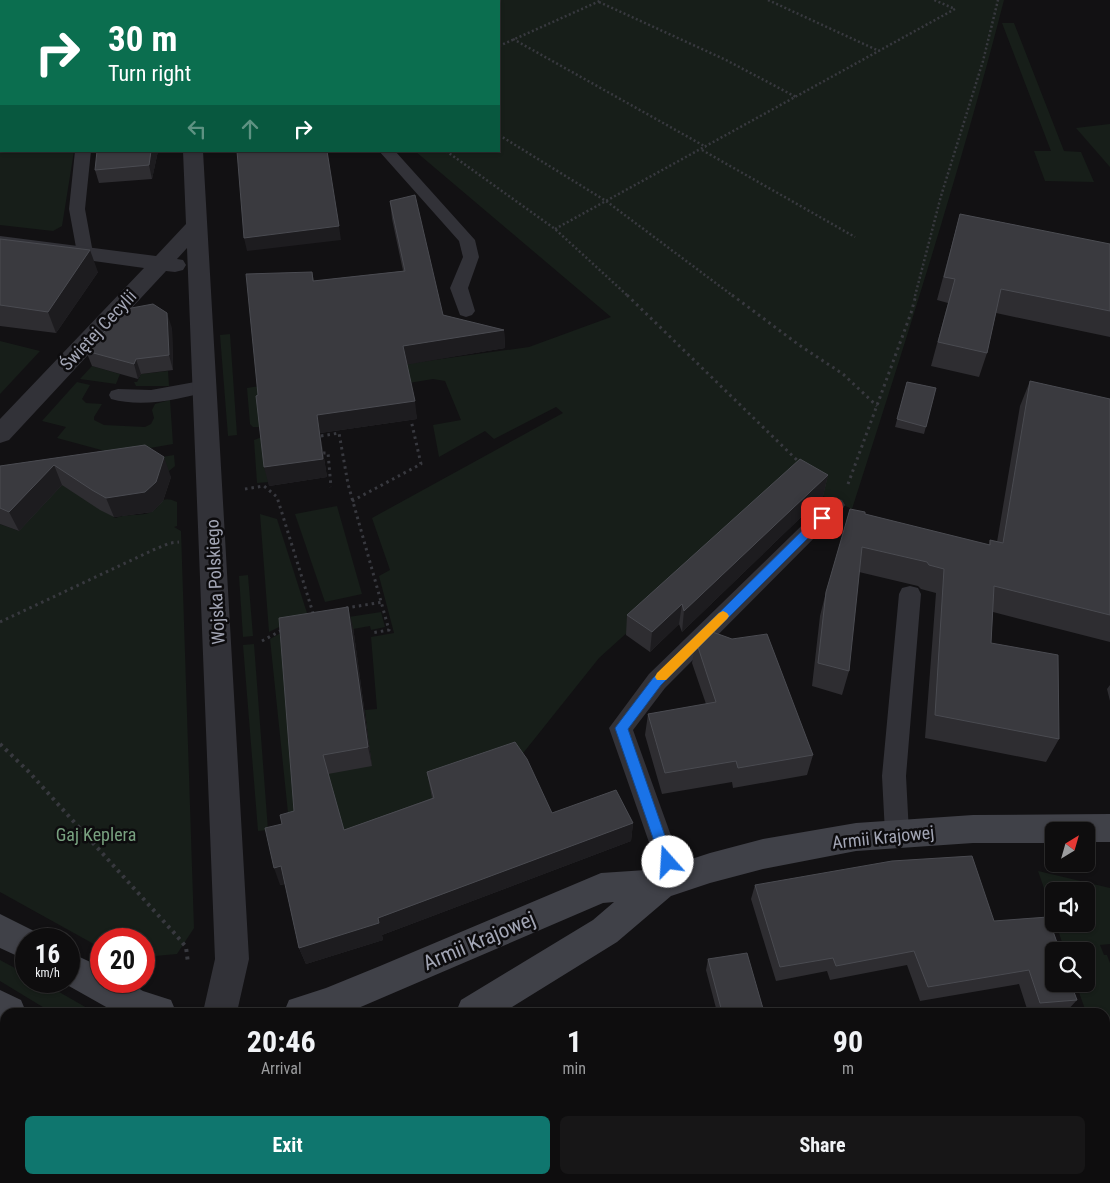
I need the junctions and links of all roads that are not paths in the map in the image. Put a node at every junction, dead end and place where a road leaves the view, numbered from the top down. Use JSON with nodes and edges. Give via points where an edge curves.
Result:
{"nodes":[{"id":1,"x":83,"y":152,"type":"edge"},
{"id":2,"x":193,"y":152,"type":"edge"},
{"id":3,"x":387,"y":152,"type":"edge"},
{"id":4,"x":196,"y":226,"type":"junction"},
{"id":5,"x":0,"y":242,"type":"edge"},
{"id":6,"x":85,"y":253,"type":"junction"},
{"id":7,"x":161,"y":263,"type":"junction"},
{"id":8,"x":199,"y":268,"type":"junction"},
{"id":9,"x":466,"y":311,"type":"dead end"},
{"id":10,"x":206,"y":386,"type":"junction"},
{"id":11,"x":118,"y":395,"type":"dead end"},
{"id":12,"x":0,"y":434,"type":"edge"},
{"id":13,"x":835,"y":505,"type":"road end"},
{"id":14,"x":910,"y":594,"type":"dead end"},
{"id":15,"x":1110,"y":828,"type":"edge"},
{"id":16,"x":897,"y":833,"type":"junction"},
{"id":17,"x":667,"y":882,"type":"junction"},
{"id":18,"x":0,"y":930,"type":"edge"},
{"id":19,"x":15,"y":938,"type":"edge"},
{"id":20,"x":80,"y":974,"type":"edge"},
{"id":21,"x":144,"y":1008,"type":"edge"},
{"id":22,"x":221,"y":1008,"type":"edge"},
{"id":23,"x":315,"y":1008,"type":"edge"},
{"id":24,"x":480,"y":1008,"type":"edge"}],
"edges":[{"from":1,"to":6,"type":"lane","via":[[77,209]]},
{"from":2,"to":4,"type":"street","name":"Wojska Polskiego"},
{"from":3,"to":9,"type":"lane","via":[[467,240],[471,257],[459,288]]},
{"from":4,"to":7,"type":"street","name":"Świętej Cecylii"},
{"from":4,"to":8,"type":"street","name":"Wojska Polskiego"},
{"from":5,"to":6,"type":"street"},
{"from":6,"to":7,"type":"street"},
{"from":7,"to":8,"type":"street"},
{"from":7,"to":12,"type":"street","name":"Świętej Cecylii"},
{"from":8,"to":10,"type":"street","name":"Wojska Polskiego"},
{"from":10,"to":11,"type":"lane","via":[[147,396]]},
{"from":10,"to":22,"type":"street","name":"Wojska Polskiego","via":[[232,959]]},
{"from":13,"to":17,"type":"lane","via":[[657,681],[621,728]]},
{"from":14,"to":16,"type":"lane","via":[[894,776]]},
{"from":15,"to":16,"type":"main road","name":"Armii Krajowej"},
{"from":16,"to":17,"type":"main road","name":"Armii Krajowej","via":[[762,854]]},
{"from":17,"to":23,"type":"main road","name":"Armii Krajowej","via":[[601,888]]},
{"from":17,"to":24,"type":"main road","name":"Armii Krajowej","via":[[606,931]]},
{"from":18,"to":19,"type":"main road"},
{"from":20,"to":21,"type":"main road"}]}
